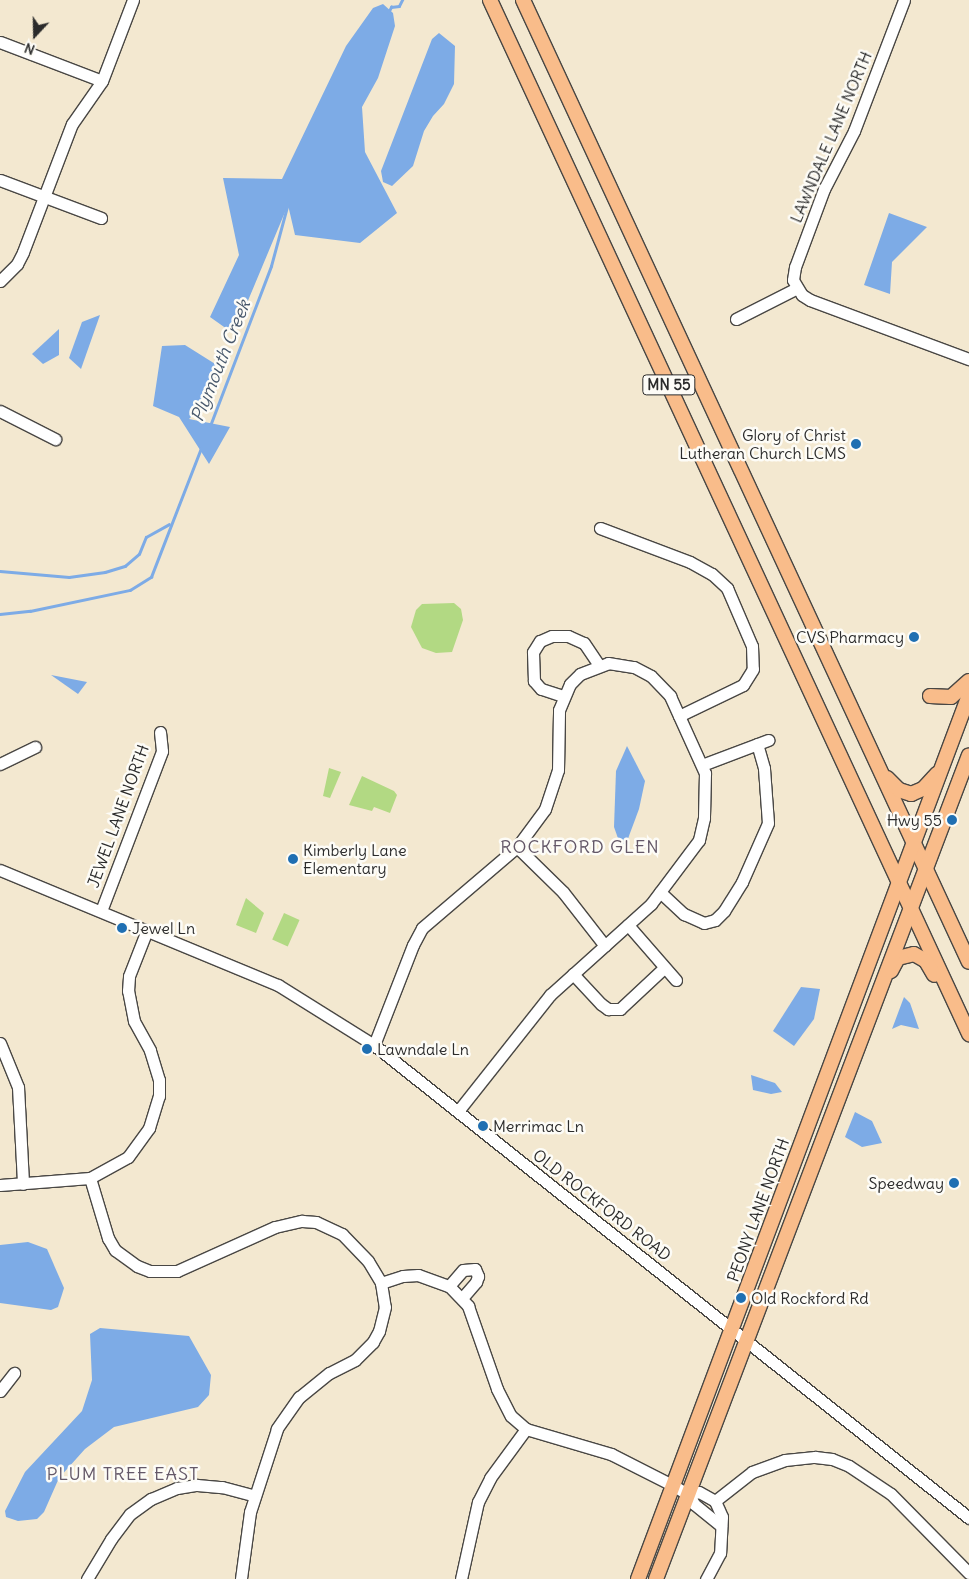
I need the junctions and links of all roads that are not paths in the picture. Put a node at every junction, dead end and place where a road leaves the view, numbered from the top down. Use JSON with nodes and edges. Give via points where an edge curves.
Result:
{"nodes":[{"id":1,"x":133,"y":0,"type":"edge"},
{"id":2,"x":490,"y":0,"type":"edge"},
{"id":3,"x":523,"y":0,"type":"edge"},
{"id":4,"x":904,"y":0,"type":"edge"},
{"id":5,"x":0,"y":42,"type":"edge"},
{"id":6,"x":102,"y":81,"type":"junction"},
{"id":7,"x":0,"y":180,"type":"edge"},
{"id":8,"x":44,"y":197,"type":"junction"},
{"id":9,"x":101,"y":218,"type":"dead end"},
{"id":10,"x":0,"y":281,"type":"edge"},
{"id":11,"x":796,"y":287,"type":"junction"},
{"id":12,"x":736,"y":319,"type":"dead end"},
{"id":13,"x":969,"y":359,"type":"edge"},
{"id":14,"x":0,"y":411,"type":"edge"},
{"id":15,"x":55,"y":439,"type":"dead end"},
{"id":16,"x":600,"y":528,"type":"dead end"},
{"id":17,"x":598,"y":664,"type":"junction"},
{"id":18,"x":969,"y":681,"type":"edge"},
{"id":19,"x":969,"y":695,"type":"edge"},
{"id":20,"x":563,"y":696,"type":"junction"},
{"id":21,"x":930,"y":696,"type":"dead end"},
{"id":22,"x":679,"y":716,"type":"junction"},
{"id":23,"x":160,"y":732,"type":"dead end"},
{"id":24,"x":768,"y":740,"type":"dead end"},
{"id":25,"x":757,"y":744,"type":"junction"},
{"id":26,"x":35,"y":747,"type":"dead end"},
{"id":27,"x":969,"y":755,"type":"edge"},
{"id":28,"x":0,"y":764,"type":"edge"},
{"id":29,"x":702,"y":765,"type":"junction"},
{"id":30,"x":942,"y":768,"type":"junction"},
{"id":31,"x":879,"y":771,"type":"junction"},
{"id":32,"x":913,"y":844,"type":"junction"},
{"id":33,"x":517,"y":847,"type":"junction"},
{"id":34,"x":0,"y":870,"type":"edge"},
{"id":35,"x":926,"y":870,"type":"junction"},
{"id":36,"x":898,"y":881,"type":"junction"},
{"id":37,"x":660,"y":892,"type":"junction"},
{"id":38,"x":911,"y":908,"type":"junction"},
{"id":39,"x":102,"y":911,"type":"junction"},
{"id":40,"x":628,"y":925,"type":"junction"},
{"id":41,"x":147,"y":930,"type":"junction"},
{"id":42,"x":604,"y":946,"type":"junction"},
{"id":43,"x":969,"y":962,"type":"edge"},
{"id":44,"x":664,"y":968,"type":"junction"},
{"id":45,"x":574,"y":974,"type":"junction"},
{"id":46,"x":676,"y":980,"type":"dead end"},
{"id":47,"x":969,"y":1036,"type":"edge"},
{"id":48,"x":0,"y":1043,"type":"edge"},
{"id":49,"x":374,"y":1045,"type":"junction"},
{"id":50,"x":858,"y":1050,"type":"junction"},
{"id":51,"x":458,"y":1111,"type":"junction"},
{"id":52,"x":90,"y":1178,"type":"junction"},
{"id":53,"x":23,"y":1184,"type":"junction"},
{"id":54,"x":0,"y":1185,"type":"edge"},
{"id":55,"x":380,"y":1282,"type":"junction"},
{"id":56,"x":449,"y":1286,"type":"junction"},
{"id":57,"x":462,"y":1298,"type":"junction"},
{"id":58,"x":733,"y":1329,"type":"junction"},
{"id":59,"x":746,"y":1340,"type":"junction"},
{"id":60,"x":14,"y":1374,"type":"dead end"},
{"id":61,"x":0,"y":1391,"type":"edge"},
{"id":62,"x":526,"y":1429,"type":"junction"},
{"id":63,"x":674,"y":1486,"type":"junction"},
{"id":64,"x":689,"y":1495,"type":"junction"},
{"id":65,"x":255,"y":1496,"type":"junction"},
{"id":66,"x":716,"y":1502,"type":"junction"},
{"id":67,"x":969,"y":1518,"type":"edge"},
{"id":68,"x":721,"y":1526,"type":"junction"},
{"id":69,"x":969,"y":1573,"type":"edge"},
{"id":70,"x":87,"y":1579,"type":"edge"},
{"id":71,"x":241,"y":1579,"type":"edge"},
{"id":72,"x":461,"y":1579,"type":"edge"},
{"id":73,"x":638,"y":1579,"type":"edge"},
{"id":74,"x":656,"y":1579,"type":"edge"},
{"id":75,"x":706,"y":1579,"type":"edge"}],
"edges":[{"from":1,"to":6,"type":"street"},
{"from":2,"to":36,"type":"main road","number":"MN 55"},
{"from":3,"to":31,"type":"main road","number":"MN 55"},
{"from":4,"to":11,"type":"street","name":"LAWNDALE LANE NORTH","via":[[854,131],[832,171],[795,266]]},
{"from":5,"to":6,"type":"street"},
{"from":6,"to":8,"type":"street","via":[[76,114]]},
{"from":7,"to":8,"type":"street"},
{"from":8,"to":9,"type":"street"},
{"from":8,"to":10,"type":"street","via":[[17,264]]},
{"from":11,"to":12,"type":"street"},
{"from":11,"to":13,"type":"street","via":[[810,300]]},
{"from":14,"to":15,"type":"street"},
{"from":16,"to":22,"type":"street","via":[[690,562],[712,574],[727,588],[748,638],[753,669],[743,685]]},
{"from":17,"to":20,"type":"street","via":[[580,674]]},
{"from":17,"to":20,"type":"street","via":[[584,643],[568,636],[552,636],[540,641],[533,652],[534,681],[541,689]]},
{"from":17,"to":22,"type":"street","via":[[621,663],[651,676],[670,696]]},
{"from":18,"to":21,"type":"main road","via":[[952,697]]},
{"from":19,"to":30,"type":"main road","name":"PEONY LANE NORTH"},
{"from":20,"to":33,"type":"street","via":[[559,710],[558,770],[553,790],[534,827]]},
{"from":22,"to":29,"type":"street"},
{"from":23,"to":39,"type":"street","name":"JEWEL LANE NORTH","via":[[162,751]]},
{"from":24,"to":25,"type":"street"},
{"from":25,"to":29,"type":"street"},
{"from":25,"to":37,"type":"street","via":[[764,768],[768,823],[742,882],[724,911],[715,920],[704,923],[684,914]]},
{"from":26,"to":28,"type":"street"},
{"from":27,"to":35,"type":"main road"},
{"from":29,"to":37,"type":"street","via":[[705,785],[703,829],[693,849]]},
{"from":30,"to":31,"type":"main road","via":[[923,788],[911,794],[899,790]]},
{"from":30,"to":32,"type":"main road","name":"PEONY LANE NORTH"},
{"from":31,"to":32,"type":"main road","number":"MN 55"},
{"from":32,"to":35,"type":"main road","number":"MN 55"},
{"from":32,"to":36,"type":"main road","name":"PEONY LANE NORTH"},
{"from":33,"to":42,"type":"street","via":[[563,892]]},
{"from":33,"to":49,"type":"street","via":[[422,928]]},
{"from":34,"to":39,"type":"street","name":"OLD ROCKFORD ROAD"},
{"from":35,"to":38,"type":"main road"},
{"from":35,"to":43,"type":"main road","number":"MN 55"},
{"from":36,"to":38,"type":"main road","number":"MN 55"},
{"from":36,"to":58,"type":"main road","name":"PEONY LANE NORTH"},
{"from":37,"to":40,"type":"street"},
{"from":38,"to":47,"type":"main road","number":"MN 55"},
{"from":38,"to":50,"type":"main road"},
{"from":39,"to":41,"type":"street","name":"OLD ROCKFORD ROAD"},
{"from":40,"to":42,"type":"street"},
{"from":40,"to":44,"type":"street"},
{"from":41,"to":49,"type":"street","name":"OLD ROCKFORD ROAD","via":[[278,985]]},
{"from":41,"to":52,"type":"street","via":[[129,976],[128,991],[134,1021],[156,1065],[159,1096],[140,1144],[114,1167]]},
{"from":42,"to":45,"type":"street"},
{"from":44,"to":45,"type":"street","via":[[620,1009],[608,1009],[601,1004]]},
{"from":44,"to":46,"type":"street"},
{"from":45,"to":51,"type":"street","via":[[542,1005]]},
{"from":47,"to":50,"type":"main road","via":[[926,961],[910,954],[898,958],[890,971],[866,1037]]},
{"from":48,"to":53,"type":"street","via":[[18,1087]]},
{"from":49,"to":51,"type":"street","name":"OLD ROCKFORD ROAD"},
{"from":50,"to":59,"type":"main road"},
{"from":51,"to":58,"type":"street","name":"OLD ROCKFORD ROAD"},
{"from":52,"to":53,"type":"street"},
{"from":52,"to":55,"type":"street","via":[[108,1238],[126,1259],[144,1268],[177,1271],[275,1227],[302,1221],[316,1222],[342,1234],[368,1261]]},
{"from":53,"to":54,"type":"street"},
{"from":55,"to":56,"type":"street","via":[[418,1275]]},
{"from":55,"to":65,"type":"street","via":[[385,1307],[379,1331],[365,1352],[315,1383],[287,1413],[274,1438]]},
{"from":56,"to":57,"type":"street"},
{"from":56,"to":57,"type":"street","via":[[463,1270],[474,1269],[478,1276],[476,1282]]},
{"from":57,"to":62,"type":"street","via":[[475,1320],[503,1403],[511,1416]]},
{"from":58,"to":59,"type":"street","name":"OLD ROCKFORD ROAD"},
{"from":58,"to":63,"type":"main road","name":"PEONY LANE NORTH"},
{"from":59,"to":64,"type":"main road"},
{"from":59,"to":67,"type":"street","name":"OLD ROCKFORD ROAD"},
{"from":60,"to":61,"type":"street"},
{"from":62,"to":63,"type":"street","via":[[612,1454]]},
{"from":62,"to":72,"type":"street","via":[[490,1478],[478,1502]]},
{"from":63,"to":64,"type":"street"},
{"from":63,"to":73,"type":"main road","name":"PEONY LANE NORTH"},
{"from":64,"to":66,"type":"street","via":[[699,1492]]},
{"from":64,"to":68,"type":"street","via":[[694,1504]]},
{"from":64,"to":74,"type":"main road"},
{"from":65,"to":70,"type":"street","via":[[197,1485],[177,1488],[151,1500],[130,1514]]},
{"from":65,"to":71,"type":"street","via":[[245,1538]]},
{"from":66,"to":68,"type":"street","via":[[722,1517]]},
{"from":66,"to":69,"type":"street","via":[[752,1472],[785,1460],[832,1459],[864,1474],[892,1494]]},
{"from":68,"to":75,"type":"street","via":[[720,1553]]}]}
